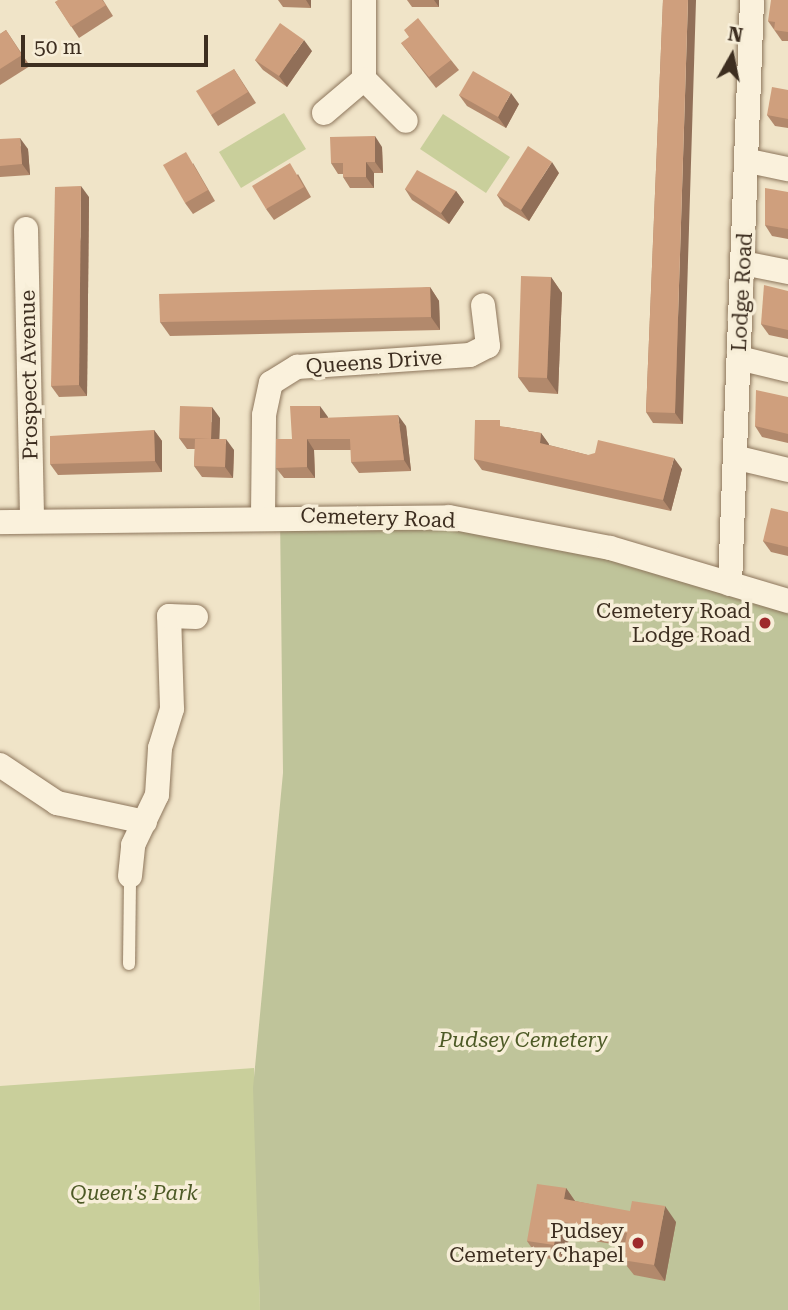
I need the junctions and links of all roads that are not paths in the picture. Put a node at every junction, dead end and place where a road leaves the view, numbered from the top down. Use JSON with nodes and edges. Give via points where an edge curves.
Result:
{"nodes":[{"id":1,"x":364,"y":0,"type":"edge"},
{"id":2,"x":752,"y":0,"type":"edge"},
{"id":3,"x":364,"y":79,"type":"junction"},
{"id":4,"x":324,"y":113,"type":"dead end"},
{"id":5,"x":406,"y":121,"type":"dead end"},
{"id":6,"x":749,"y":161,"type":"junction"},
{"id":7,"x":788,"y":169,"type":"edge"},
{"id":8,"x":26,"y":229,"type":"dead end"},
{"id":9,"x":743,"y":262,"type":"junction"},
{"id":10,"x":788,"y":272,"type":"edge"},
{"id":11,"x":482,"y":305,"type":"dead end"},
{"id":12,"x":739,"y":358,"type":"junction"},
{"id":13,"x":788,"y":370,"type":"edge"},
{"id":14,"x":738,"y":458,"type":"junction"},
{"id":15,"x":788,"y":470,"type":"edge"},
{"id":16,"x":263,"y":516,"type":"junction"},
{"id":17,"x":32,"y":520,"type":"junction"},
{"id":18,"x":0,"y":522,"type":"edge"},
{"id":19,"x":730,"y":584,"type":"junction"},
{"id":20,"x":788,"y":601,"type":"edge"},
{"id":21,"x":196,"y":617,"type":"dead end"},
{"id":22,"x":0,"y":765,"type":"edge"},
{"id":23,"x":145,"y":822,"type":"junction"},
{"id":24,"x":130,"y":876,"type":"joint"},
{"id":25,"x":129,"y":964,"type":"dead end"}],
"edges":[{"from":1,"to":3,"type":"street"},
{"from":2,"to":6,"type":"street","name":"Lodge Road"},
{"from":3,"to":4,"type":"street"},
{"from":3,"to":5,"type":"street"},
{"from":6,"to":7,"type":"street"},
{"from":6,"to":9,"type":"street","name":"Lodge Road"},
{"from":8,"to":17,"type":"street","name":"Prospect Avenue"},
{"from":9,"to":10,"type":"street"},
{"from":9,"to":12,"type":"street","name":"Lodge Road"},
{"from":11,"to":16,"type":"street","name":"Queens Drive","via":[[488,346],[470,355],[297,367],[271,383],[264,415]]},
{"from":12,"to":13,"type":"street"},
{"from":12,"to":14,"type":"street","name":"Lodge Road"},
{"from":14,"to":15,"type":"street"},
{"from":14,"to":19,"type":"street","name":"Lodge Road"},
{"from":16,"to":17,"type":"street","name":"Cemetery Road"},
{"from":16,"to":19,"type":"street","name":"Cemetery Road","via":[[449,517],[610,548]]},
{"from":17,"to":18,"type":"street","name":"Cemetery Road"},
{"from":19,"to":20,"type":"street","name":"Cemetery Road"},
{"from":21,"to":23,"type":"street","via":[[169,616],[172,709],[160,748],[158,795]]},
{"from":22,"to":23,"type":"street","via":[[57,803]]},
{"from":23,"to":24,"type":"street","via":[[133,845]]},
{"from":24,"to":25,"type":"lane"}]}
